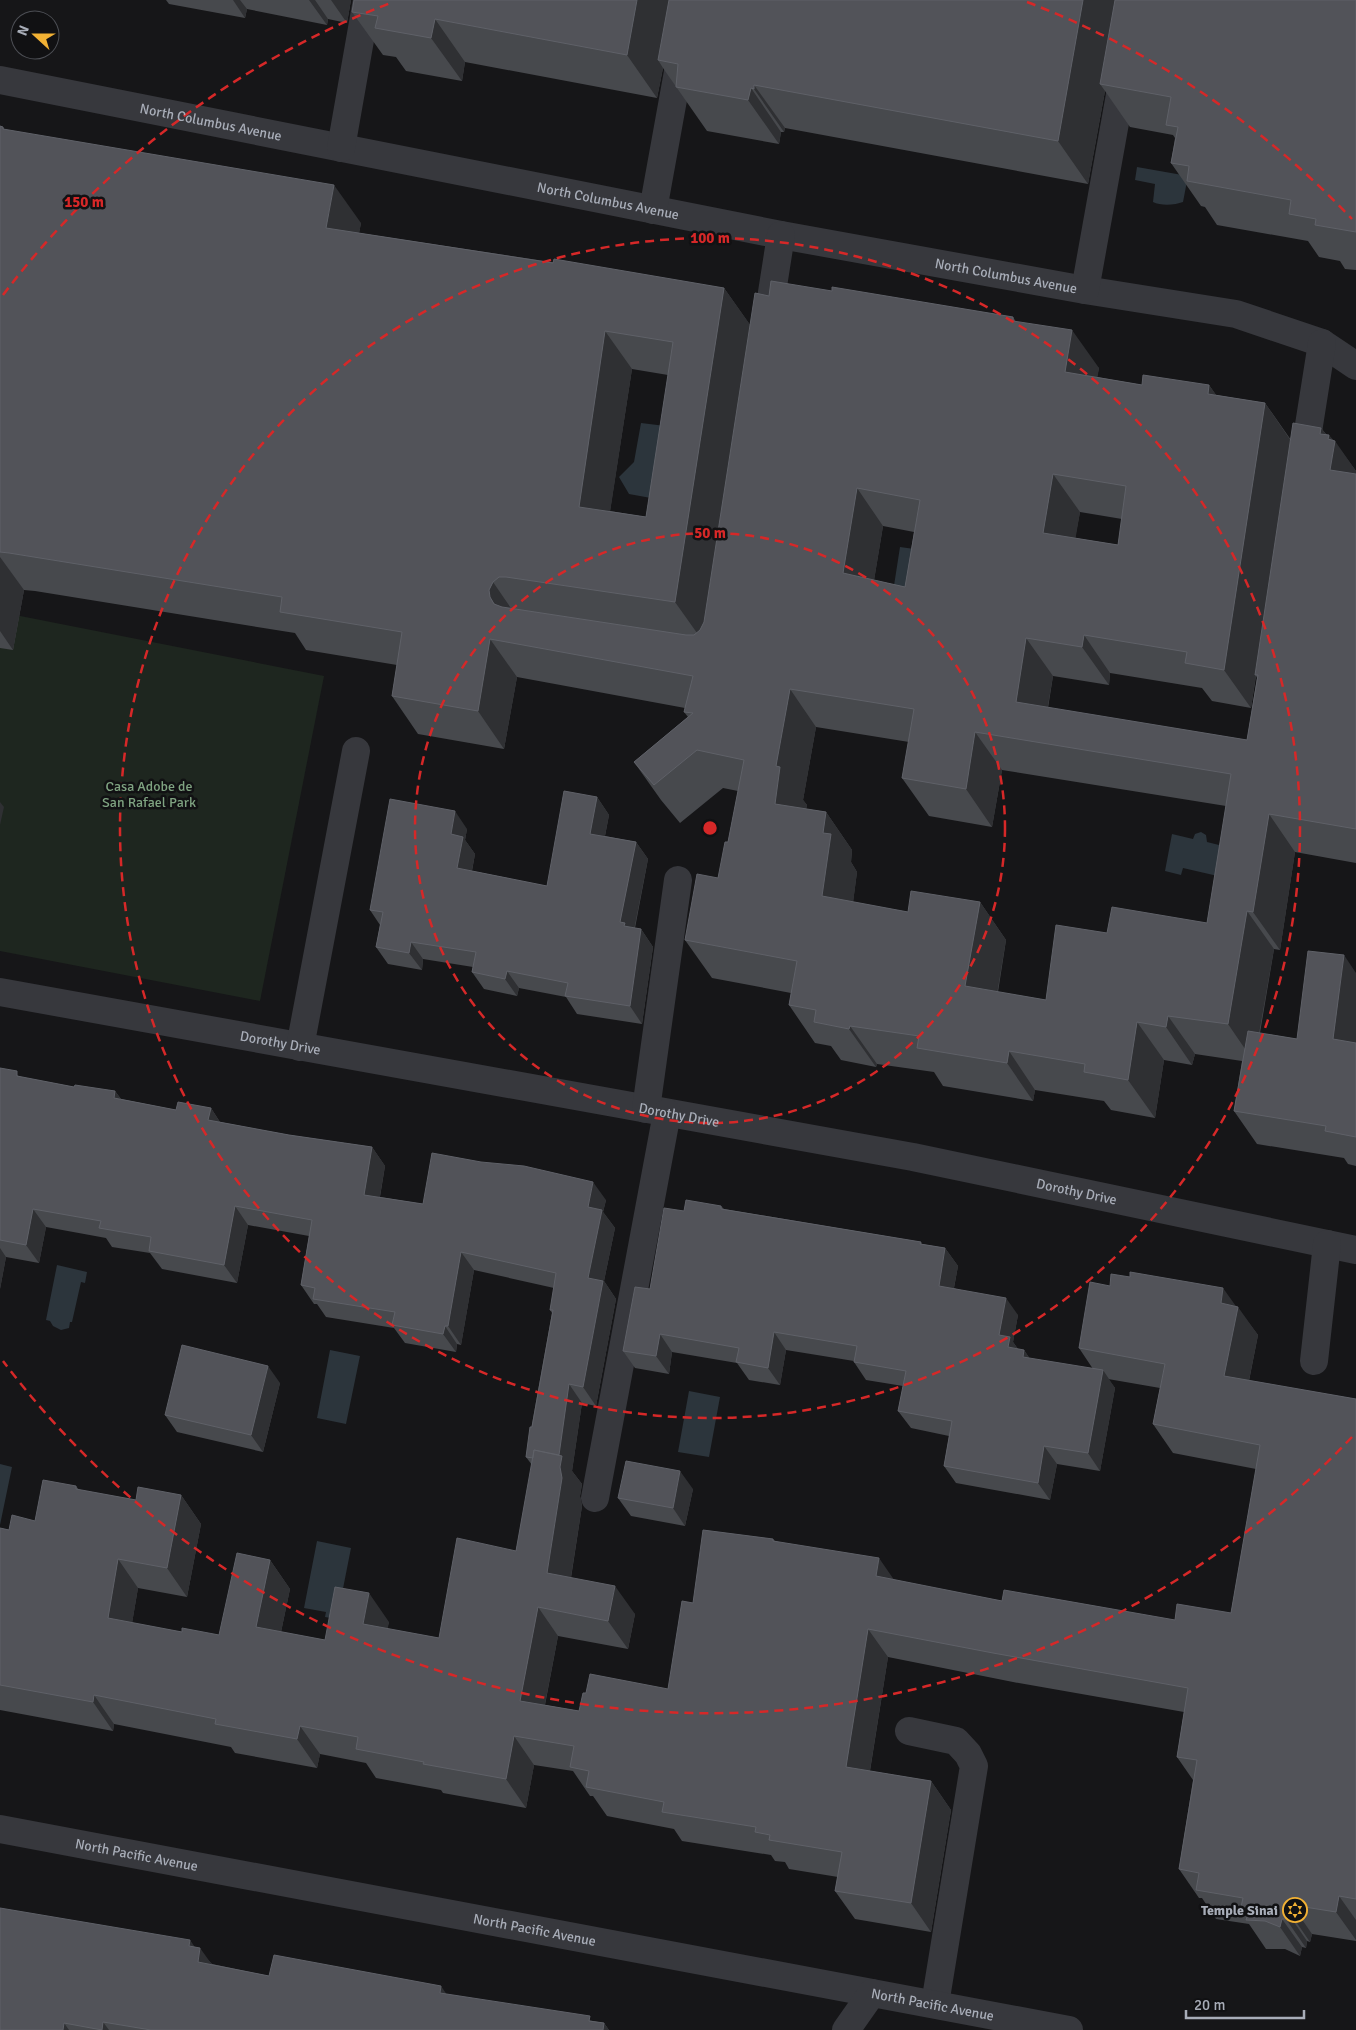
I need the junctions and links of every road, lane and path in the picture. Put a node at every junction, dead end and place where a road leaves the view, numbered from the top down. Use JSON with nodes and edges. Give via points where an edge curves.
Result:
{"nodes":[{"id":1,"x":367,"y":0,"type":"edge"},
{"id":2,"x":691,"y":0,"type":"edge"},
{"id":3,"x":1137,"y":0,"type":"edge"},
{"id":4,"x":0,"y":80,"type":"edge"},
{"id":5,"x":341,"y":148,"type":"junction"},
{"id":6,"x":653,"y":210,"type":"junction"},
{"id":7,"x":781,"y":236,"type":"junction"},
{"id":8,"x":1085,"y":290,"type":"junction"},
{"id":9,"x":1322,"y":343,"type":"junction"},
{"id":10,"x":764,"y":346,"type":"edge"},
{"id":11,"x":1356,"y":366,"type":"edge"},
{"id":12,"x":1299,"y":490,"type":"edge"},
{"id":13,"x":356,"y":751,"type":"dead end"},
{"id":14,"x":678,"y":880,"type":"dead end"},
{"id":15,"x":0,"y":992,"type":"edge"},
{"id":16,"x":300,"y":1047,"type":"junction"},
{"id":17,"x":656,"y":1111,"type":"junction"},
{"id":18,"x":1327,"y":1244,"type":"junction"},
{"id":19,"x":1356,"y":1250,"type":"edge"},
{"id":20,"x":1314,"y":1361,"type":"dead end"},
{"id":21,"x":595,"y":1498,"type":"dead end"},
{"id":22,"x":909,"y":1731,"type":"dead end"},
{"id":23,"x":0,"y":1829,"type":"edge"},
{"id":24,"x":872,"y":1993,"type":"junction"},
{"id":25,"x":935,"y":2004,"type":"junction"},
{"id":26,"x":994,"y":2023,"type":"edge"},
{"id":27,"x":846,"y":2030,"type":"edge"},
{"id":28,"x":1069,"y":2030,"type":"edge"}],
"edges":[{"from":1,"to":5,"type":"street"},
{"from":2,"to":6,"type":"street"},
{"from":3,"to":8,"type":"street"},
{"from":4,"to":5,"type":"street","name":"North Columbus Avenue"},
{"from":5,"to":6,"type":"street","name":"North Columbus Avenue"},
{"from":6,"to":7,"type":"street","name":"North Columbus Avenue"},
{"from":7,"to":8,"type":"street","name":"North Columbus Avenue"},
{"from":7,"to":10,"type":"street"},
{"from":8,"to":9,"type":"street","name":"North Columbus Avenue","via":[[1236,314]]},
{"from":9,"to":11,"type":"street","name":"North Columbus Avenue"},
{"from":9,"to":12,"type":"street"},
{"from":13,"to":16,"type":"street"},
{"from":14,"to":17,"type":"street"},
{"from":15,"to":16,"type":"street","name":"Dorothy Drive"},
{"from":16,"to":17,"type":"street","name":"Dorothy Drive"},
{"from":17,"to":18,"type":"street","name":"Dorothy Drive","via":[[913,1157]]},
{"from":17,"to":21,"type":"street"},
{"from":18,"to":19,"type":"street","name":"Dorothy Drive"},
{"from":18,"to":20,"type":"street"},
{"from":22,"to":25,"type":"street","via":[[956,1741],[974,1766]]},
{"from":23,"to":24,"type":"street","name":"North Pacific Avenue"},
{"from":24,"to":25,"type":"street","name":"North Pacific Avenue"},
{"from":24,"to":27,"type":"street"},
{"from":25,"to":26,"type":"street","name":"North Pacific Avenue"},
{"from":26,"to":28,"type":"street","name":"North Pacific Avenue"}]}
